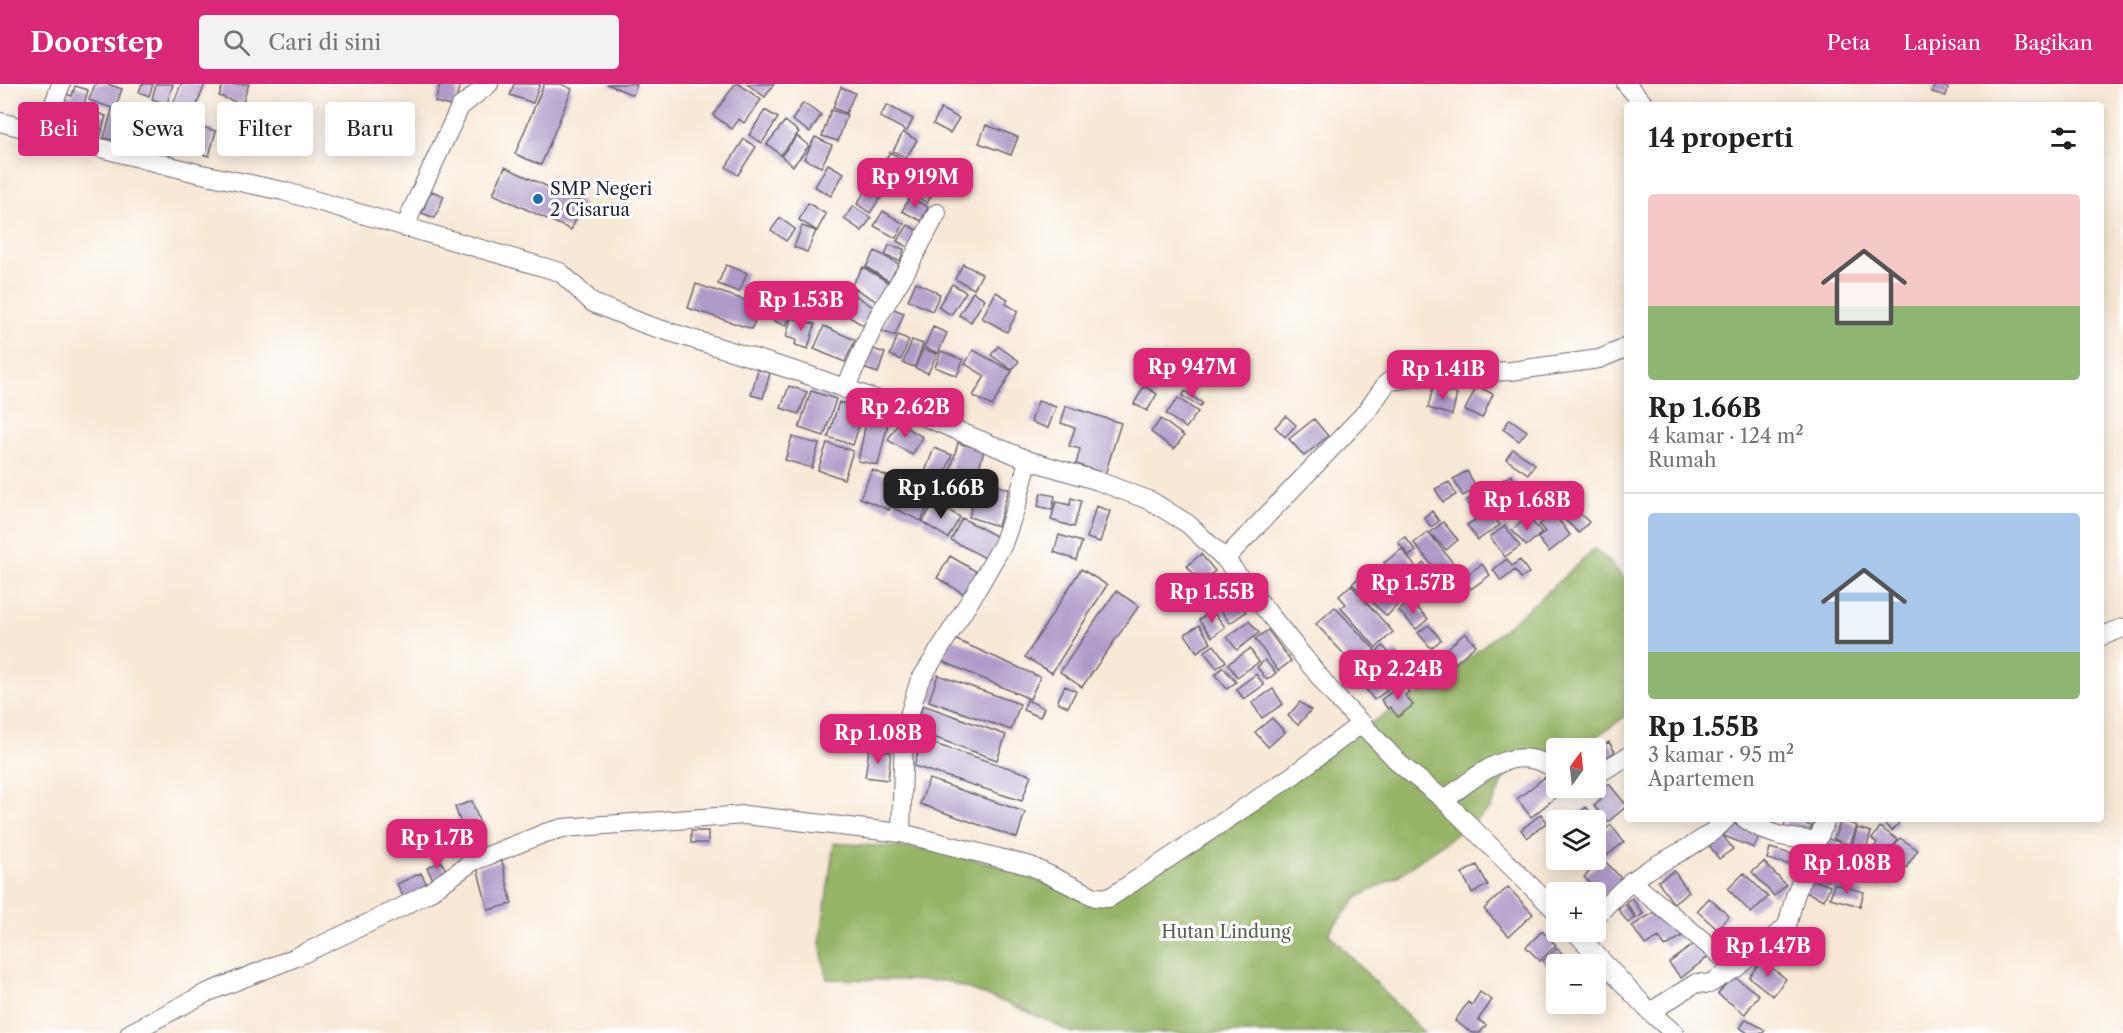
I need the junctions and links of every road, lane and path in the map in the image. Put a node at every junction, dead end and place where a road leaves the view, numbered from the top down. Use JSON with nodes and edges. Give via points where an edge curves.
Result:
{"nodes":[{"id":1,"x":61,"y":84,"type":"edge"},
{"id":2,"x":489,"y":84,"type":"edge"},
{"id":3,"x":1626,"y":84,"type":"edge"},
{"id":4,"x":55,"y":102,"type":"edge"},
{"id":5,"x":1641,"y":102,"type":"edge"},
{"id":6,"x":0,"y":122,"type":"edge"},
{"id":7,"x":18,"y":127,"type":"edge"},
{"id":8,"x":99,"y":148,"type":"edge"},
{"id":9,"x":937,"y":213,"type":"dead end"},
{"id":10,"x":406,"y":228,"type":"junction"},
{"id":11,"x":1624,"y":348,"type":"edge"},
{"id":12,"x":845,"y":389,"type":"junction"},
{"id":13,"x":1028,"y":460,"type":"junction"},
{"id":14,"x":1225,"y":559,"type":"junction"},
{"id":15,"x":2123,"y":628,"type":"edge"},
{"id":16,"x":2104,"y":635,"type":"edge"},
{"id":17,"x":1362,"y":723,"type":"junction"},
{"id":18,"x":1624,"y":758,"type":"edge"},
{"id":19,"x":1546,"y":763,"type":"edge"},
{"id":20,"x":1606,"y":769,"type":"edge"},
{"id":21,"x":1444,"y":800,"type":"junction"},
{"id":22,"x":1723,"y":822,"type":"edge"},
{"id":23,"x":1749,"y":822,"type":"edge"},
{"id":24,"x":1825,"y":822,"type":"edge"},
{"id":25,"x":901,"y":833,"type":"junction"},
{"id":26,"x":1817,"y":840,"type":"junction"},
{"id":27,"x":1631,"y":881,"type":"junction"},
{"id":28,"x":1546,"y":901,"type":"edge"},
{"id":29,"x":1606,"y":906,"type":"edge"},
{"id":30,"x":1587,"y":942,"type":"edge"},
{"id":31,"x":1736,"y":968,"type":"junction"},
{"id":32,"x":1650,"y":1012,"type":"junction"},
{"id":33,"x":130,"y":1033,"type":"edge"},
{"id":34,"x":1674,"y":1033,"type":"edge"}],
"edges":[{"from":1,"to":4,"type":"street"},
{"from":2,"to":10,"type":"street","via":[[460,107]]},
{"from":3,"to":5,"type":"street"},
{"from":6,"to":7,"type":"street"},
{"from":8,"to":10,"type":"street","via":[[283,191]]},
{"from":9,"to":12,"type":"street","via":[[878,317]]},
{"from":10,"to":12,"type":"street","via":[[560,272],[593,303],[636,321]]},
{"from":11,"to":14,"type":"street","via":[[1599,358],[1511,371],[1390,381],[1367,411]]},
{"from":12,"to":13,"type":"street"},
{"from":13,"to":14,"type":"street","via":[[1151,501],[1188,524]]},
{"from":13,"to":25,"type":"street","via":[[1003,544],[919,682],[904,733]]},
{"from":14,"to":17,"type":"street","via":[[1328,688]]},
{"from":15,"to":16,"type":"street"},
{"from":17,"to":21,"type":"street","via":[[1401,765]]},
{"from":17,"to":25,"type":"street","via":[[1292,776],[1109,898],[1095,897],[1031,866]]},
{"from":18,"to":20,"type":"street"},
{"from":19,"to":21,"type":"street","via":[[1529,757],[1507,759]]},
{"from":21,"to":28,"type":"street"},
{"from":22,"to":27,"type":"street"},
{"from":23,"to":26,"type":"street","via":[[1785,838]]},
{"from":24,"to":26,"type":"street"},
{"from":25,"to":33,"type":"street","via":[[744,815],[563,828],[472,862],[398,909],[294,958],[206,993]]},
{"from":26,"to":31,"type":"street","via":[[1787,926]]},
{"from":27,"to":29,"type":"street"},
{"from":27,"to":31,"type":"street"},
{"from":30,"to":32,"type":"street"},
{"from":31,"to":32,"type":"street","via":[[1709,984],[1696,983]]},
{"from":32,"to":34,"type":"street"}]}
